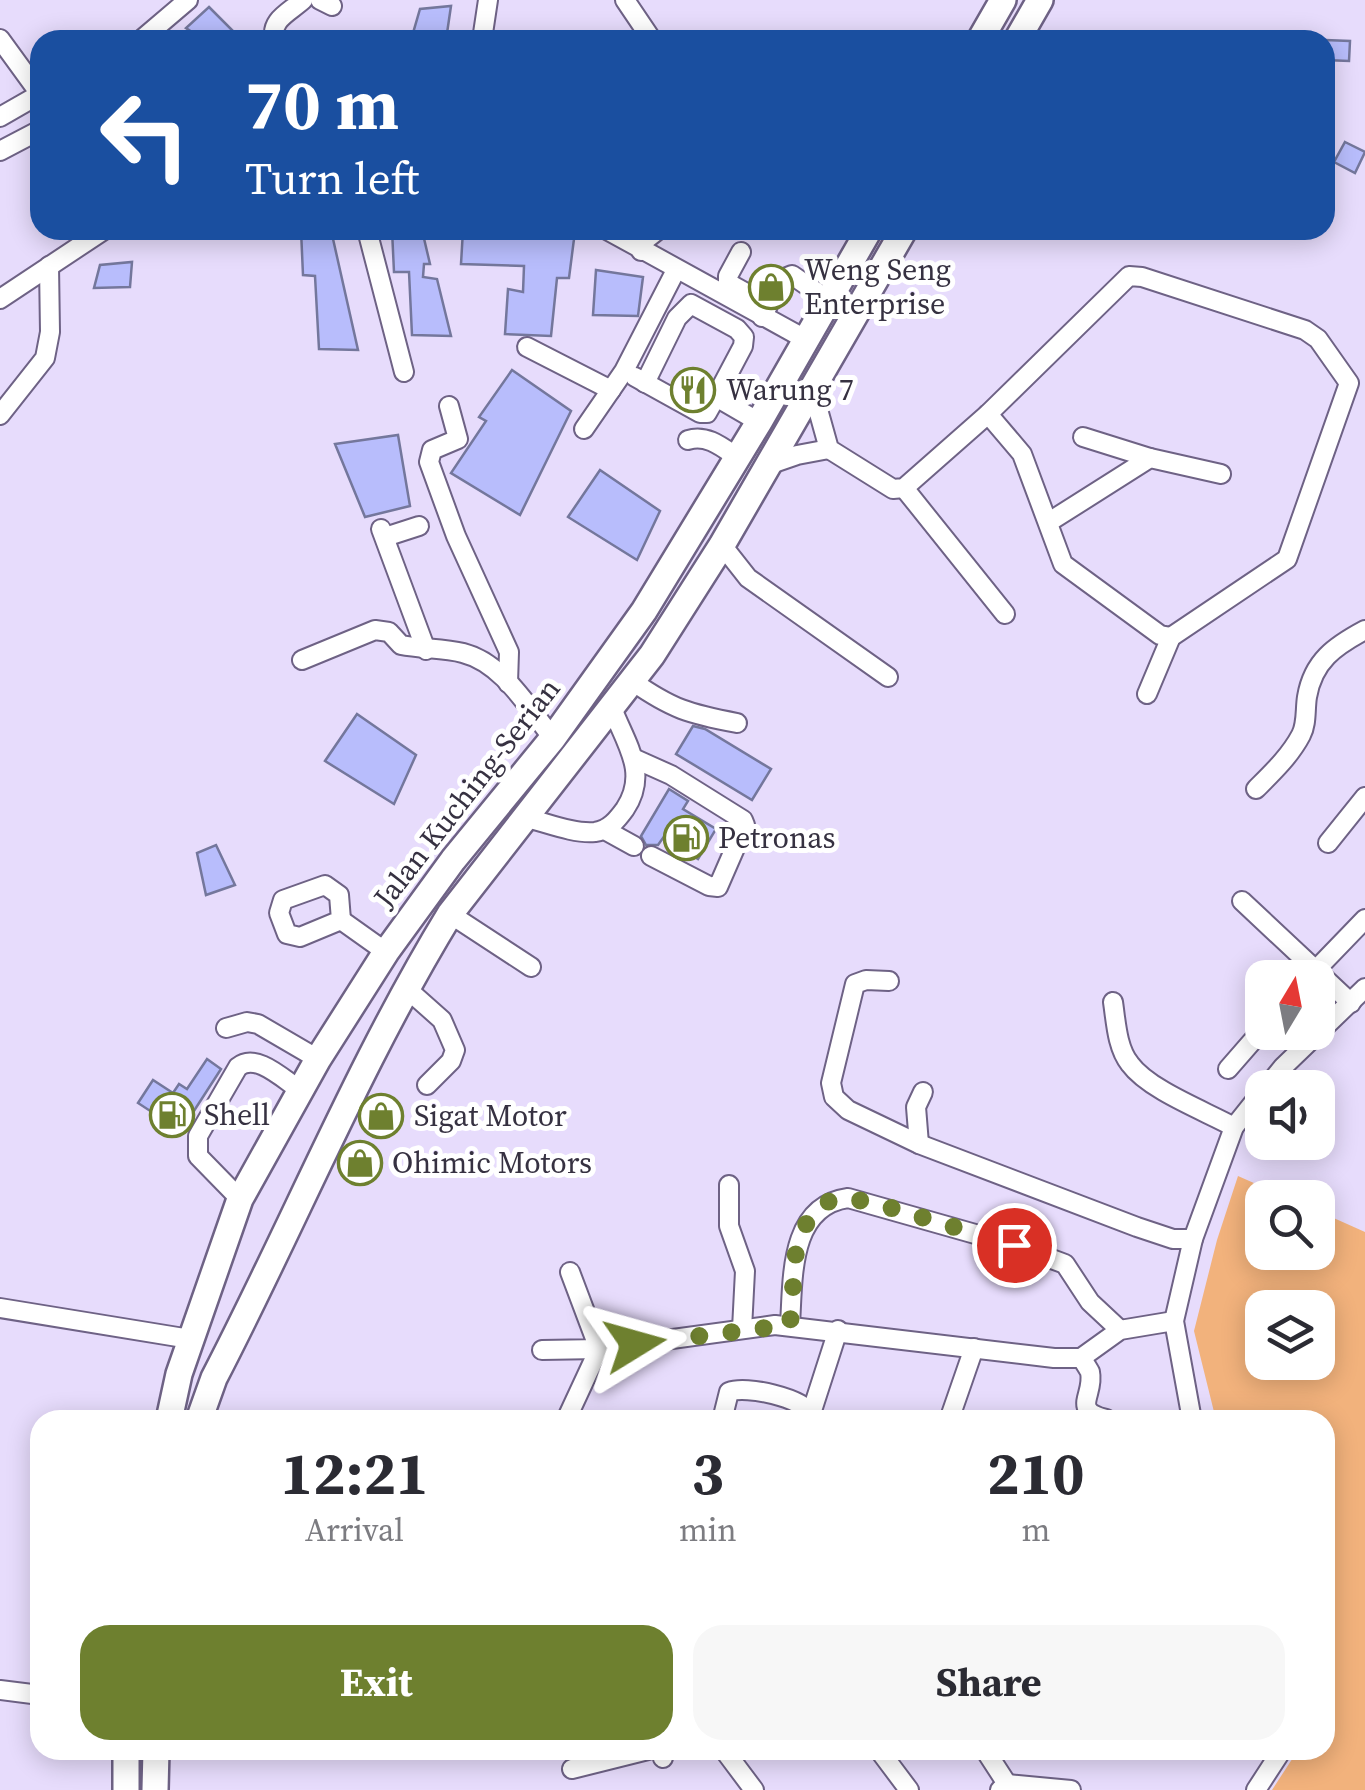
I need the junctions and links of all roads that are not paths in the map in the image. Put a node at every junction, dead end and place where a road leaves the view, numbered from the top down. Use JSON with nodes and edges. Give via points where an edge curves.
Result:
{"nodes":[{"id":1,"x":188,"y":0,"type":"edge"},
{"id":2,"x":304,"y":0,"type":"edge"},
{"id":3,"x":488,"y":0,"type":"edge"},
{"id":4,"x":626,"y":0,"type":"edge"},
{"id":5,"x":1003,"y":0,"type":"edge"},
{"id":6,"x":1040,"y":0,"type":"edge"},
{"id":7,"x":153,"y":30,"type":"edge"},
{"id":8,"x":272,"y":30,"type":"edge"},
{"id":9,"x":484,"y":30,"type":"edge"},
{"id":10,"x":646,"y":30,"type":"edge"},
{"id":11,"x":986,"y":30,"type":"edge"},
{"id":12,"x":1026,"y":30,"type":"edge"},
{"id":13,"x":0,"y":39,"type":"edge"},
{"id":14,"x":30,"y":80,"type":"edge"},
{"id":15,"x":30,"y":100,"type":"edge"},
{"id":16,"x":0,"y":116,"type":"edge"},
{"id":17,"x":30,"y":135,"type":"edge"},
{"id":18,"x":0,"y":151,"type":"edge"},
{"id":19,"x":89,"y":240,"type":"edge"},
{"id":20,"x":369,"y":240,"type":"edge"},
{"id":21,"x":648,"y":240,"type":"edge"},
{"id":22,"x":863,"y":240,"type":"edge"},
{"id":23,"x":898,"y":240,"type":"edge"},
{"id":24,"x":742,"y":252,"type":"dead end"},
{"id":25,"x":49,"y":266,"type":"junction"},
{"id":26,"x":676,"y":270,"type":"junction"},
{"id":27,"x":0,"y":299,"type":"edge"},
{"id":28,"x":828,"y":300,"type":"junction"},
{"id":29,"x":765,"y":311,"type":"junction"},
{"id":30,"x":805,"y":339,"type":"junction"},
{"id":31,"x":527,"y":347,"type":"dead end"},
{"id":32,"x":624,"y":371,"type":"junction"},
{"id":33,"x":404,"y":372,"type":"dead end"},
{"id":34,"x":645,"y":383,"type":"junction"},
{"id":35,"x":812,"y":388,"type":"junction"},
{"id":36,"x":610,"y":390,"type":"junction"},
{"id":37,"x":716,"y":398,"type":"junction"},
{"id":38,"x":449,"y":406,"type":"dead end"},
{"id":39,"x":0,"y":414,"type":"edge"},
{"id":40,"x":988,"y":414,"type":"junction"},
{"id":41,"x":759,"y":422,"type":"junction"},
{"id":42,"x":584,"y":429,"type":"dead end"},
{"id":43,"x":1083,"y":437,"type":"dead end"},
{"id":44,"x":688,"y":440,"type":"dead end"},
{"id":45,"x":829,"y":450,"type":"junction"},
{"id":46,"x":738,"y":458,"type":"junction"},
{"id":47,"x":1150,"y":458,"type":"junction"},
{"id":48,"x":768,"y":465,"type":"junction"},
{"id":49,"x":1221,"y":474,"type":"dead end"},
{"id":50,"x":904,"y":488,"type":"junction"},
{"id":51,"x":1049,"y":522,"type":"junction"},
{"id":52,"x":419,"y":526,"type":"dead end"},
{"id":53,"x":722,"y":546,"type":"junction"},
{"id":54,"x":1005,"y":614,"type":"dead end"},
{"id":55,"x":1365,"y":630,"type":"edge"},
{"id":56,"x":1172,"y":637,"type":"junction"},
{"id":57,"x":426,"y":650,"type":"junction"},
{"id":58,"x":302,"y":660,"type":"dead end"},
{"id":59,"x":888,"y":677,"type":"dead end"},
{"id":60,"x":632,"y":681,"type":"junction"},
{"id":61,"x":508,"y":682,"type":"junction"},
{"id":62,"x":1147,"y":694,"type":"dead end"},
{"id":63,"x":612,"y":708,"type":"junction"},
{"id":64,"x":737,"y":724,"type":"dead end"},
{"id":65,"x":552,"y":738,"type":"junction"},
{"id":66,"x":632,"y":758,"type":"junction"},
{"id":67,"x":1256,"y":789,"type":"dead end"},
{"id":68,"x":1365,"y":798,"type":"edge"},
{"id":69,"x":526,"y":818,"type":"junction"},
{"id":70,"x":606,"y":830,"type":"junction"},
{"id":71,"x":1328,"y":843,"type":"dead end"},
{"id":72,"x":634,"y":846,"type":"dead end"},
{"id":73,"x":652,"y":856,"type":"dead end"},
{"id":74,"x":1242,"y":901,"type":"dead end"},
{"id":75,"x":450,"y":914,"type":"junction"},
{"id":76,"x":1365,"y":919,"type":"edge"},
{"id":77,"x":341,"y":920,"type":"dead end"},
{"id":78,"x":386,"y":952,"type":"junction"},
{"id":79,"x":1299,"y":960,"type":"edge"},
{"id":80,"x":1325,"y":960,"type":"edge"},
{"id":81,"x":531,"y":967,"type":"dead end"},
{"id":82,"x":889,"y":980,"type":"dead end"},
{"id":83,"x":406,"y":988,"type":"junction"},
{"id":84,"x":1365,"y":988,"type":"edge"},
{"id":85,"x":1335,"y":991,"type":"edge"},
{"id":86,"x":1113,"y":1002,"type":"dead end"},
{"id":87,"x":1351,"y":1003,"type":"junction"},
{"id":88,"x":226,"y":1028,"type":"dead end"},
{"id":89,"x":1245,"y":1050,"type":"edge"},
{"id":90,"x":318,"y":1059,"type":"junction"},
{"id":91,"x":1228,"y":1069,"type":"dead end"},
{"id":92,"x":1281,"y":1070,"type":"edge"},
{"id":93,"x":427,"y":1085,"type":"dead end"},
{"id":94,"x":300,"y":1090,"type":"junction"},
{"id":95,"x":923,"y":1092,"type":"dead end"},
{"id":96,"x":1245,"y":1113,"type":"edge"},
{"id":97,"x":1234,"y":1127,"type":"junction"},
{"id":98,"x":919,"y":1144,"type":"junction"},
{"id":99,"x":729,"y":1185,"type":"dead end"},
{"id":100,"x":240,"y":1198,"type":"junction"},
{"id":101,"x":1193,"y":1239,"type":"junction"},
{"id":102,"x":570,"y":1272,"type":"dead end"},
{"id":103,"x":0,"y":1308,"type":"edge"},
{"id":104,"x":1174,"y":1321,"type":"junction"},
{"id":105,"x":790,"y":1325,"type":"junction"},
{"id":106,"x":742,"y":1329,"type":"junction"},
{"id":107,"x":838,"y":1330,"type":"junction"},
{"id":108,"x":1120,"y":1330,"type":"junction"},
{"id":109,"x":190,"y":1339,"type":"junction"},
{"id":110,"x":599,"y":1348,"type":"junction"},
{"id":111,"x":974,"y":1348,"type":"junction"},
{"id":112,"x":542,"y":1350,"type":"dead end"},
{"id":113,"x":1081,"y":1358,"type":"junction"},
{"id":114,"x":171,"y":1410,"type":"edge"},
{"id":115,"x":203,"y":1410,"type":"edge"},
{"id":116,"x":571,"y":1410,"type":"edge"},
{"id":117,"x":725,"y":1410,"type":"edge"},
{"id":118,"x":806,"y":1410,"type":"edge"},
{"id":119,"x":812,"y":1410,"type":"edge"},
{"id":120,"x":952,"y":1410,"type":"edge"},
{"id":121,"x":1087,"y":1410,"type":"edge"},
{"id":122,"x":1190,"y":1410,"type":"edge"},
{"id":123,"x":0,"y":1690,"type":"edge"},
{"id":124,"x":30,"y":1694,"type":"edge"},
{"id":125,"x":126,"y":1760,"type":"edge"},
{"id":126,"x":156,"y":1760,"type":"edge"},
{"id":127,"x":621,"y":1760,"type":"edge"},
{"id":128,"x":732,"y":1760,"type":"edge"},
{"id":129,"x":886,"y":1760,"type":"edge"},
{"id":130,"x":990,"y":1760,"type":"edge"},
{"id":131,"x":1276,"y":1760,"type":"edge"},
{"id":132,"x":572,"y":1769,"type":"dead end"},
{"id":133,"x":1003,"y":1787,"type":"edge"},
{"id":134,"x":126,"y":1790,"type":"edge"},
{"id":135,"x":155,"y":1790,"type":"edge"},
{"id":136,"x":754,"y":1790,"type":"edge"},
{"id":137,"x":909,"y":1790,"type":"edge"},
{"id":138,"x":1071,"y":1790,"type":"edge"},
{"id":139,"x":1256,"y":1790,"type":"edge"}],
"edges":[{"from":1,"to":7,"type":"street"},
{"from":2,"to":8,"type":"street"},
{"from":3,"to":9,"type":"street"},
{"from":4,"to":10,"type":"street"},
{"from":5,"to":11,"type":"highway"},
{"from":6,"to":12,"type":"highway"},
{"from":13,"to":14,"type":"street"},
{"from":15,"to":16,"type":"street"},
{"from":17,"to":18,"type":"street"},
{"from":19,"to":25,"type":"street"},
{"from":20,"to":33,"type":"street"},
{"from":21,"to":26,"type":"street"},
{"from":22,"to":28,"type":"highway","name":"Jalan Kuching-Serian"},
{"from":23,"to":35,"type":"highway","name":"Jalan Kuching-Serian"},
{"from":24,"to":29,"type":"street","via":[[728,284]]},
{"from":25,"to":27,"type":"street"},
{"from":25,"to":39,"type":"street","via":[[45,358]]},
{"from":26,"to":29,"type":"street"},
{"from":26,"to":32,"type":"street"},
{"from":28,"to":29,"type":"street","via":[[788,276]]},
{"from":28,"to":30,"type":"highway","name":"Jalan Kuching-Serian"},
{"from":29,"to":30,"type":"street"},
{"from":30,"to":41,"type":"highway","name":"Jalan Kuching-Serian"},
{"from":31,"to":36,"type":"street"},
{"from":32,"to":34,"type":"street"},
{"from":32,"to":36,"type":"street"},
{"from":34,"to":37,"type":"street","via":[[700,412],[708,413]]},
{"from":34,"to":37,"type":"street","via":[[677,318],[691,304],[744,337]]},
{"from":35,"to":45,"type":"street"},
{"from":35,"to":48,"type":"highway","name":"Jalan Kuching-Serian"},
{"from":36,"to":42,"type":"street"},
{"from":37,"to":41,"type":"street"},
{"from":38,"to":61,"type":"street","via":[[458,439],[432,450],[429,462],[509,652]]},
{"from":40,"to":50,"type":"street"},
{"from":40,"to":51,"type":"street","via":[[1022,454]]},
{"from":40,"to":56,"type":"street","via":[[1129,276],[1318,339],[1349,382],[1288,559]]},
{"from":41,"to":46,"type":"highway","name":"Jalan Kuching-Serian"},
{"from":43,"to":47,"type":"street"},
{"from":44,"to":46,"type":"street","via":[[712,441]]},
{"from":45,"to":48,"type":"street"},
{"from":45,"to":50,"type":"street","via":[[893,490]]},
{"from":46,"to":65,"type":"highway","name":"Jalan Kuching-Serian","via":[[644,611]]},
{"from":47,"to":49,"type":"street"},
{"from":47,"to":51,"type":"street"},
{"from":48,"to":53,"type":"highway","name":"Jalan Kuching-Serian"},
{"from":50,"to":54,"type":"street"},
{"from":51,"to":56,"type":"street","via":[[1063,564],[1160,636]]},
{"from":52,"to":57,"type":"street","via":[[383,533]]},
{"from":53,"to":59,"type":"street","via":[[748,578]]},
{"from":53,"to":60,"type":"highway","name":"Jalan Kuching-Serian"},
{"from":55,"to":67,"type":"street","via":[[1324,658],[1310,684],[1302,734]]},
{"from":56,"to":62,"type":"street"},
{"from":57,"to":58,"type":"street","via":[[402,646],[375,630]]},
{"from":57,"to":61,"type":"street","via":[[483,660]]},
{"from":60,"to":63,"type":"highway","name":"Jalan Kuching-Serian"},
{"from":60,"to":64,"type":"street","via":[[668,706]]},
{"from":61,"to":65,"type":"street"},
{"from":63,"to":66,"type":"street"},
{"from":63,"to":69,"type":"highway","name":"Jalan Kuching-Serian"},
{"from":65,"to":78,"type":"highway","name":"Jalan Kuching-Serian"},
{"from":66,"to":70,"type":"street","via":[[634,794]]},
{"from":66,"to":73,"type":"street","via":[[706,796],[745,826],[718,887]]},
{"from":68,"to":71,"type":"street"},
{"from":69,"to":70,"type":"street"},
{"from":69,"to":75,"type":"highway","name":"Jalan Kuching-Serian"},
{"from":70,"to":72,"type":"street"},
{"from":74,"to":79,"type":"street"},
{"from":75,"to":81,"type":"street"},
{"from":75,"to":83,"type":"highway","name":"Jalan Kuching-Serian"},
{"from":76,"to":80,"type":"street"},
{"from":77,"to":78,"type":"street"},
{"from":78,"to":90,"type":"highway","name":"Jalan Kuching-Serian"},
{"from":82,"to":98,"type":"street","via":[[855,984],[831,1082],[834,1097],[848,1110]]},
{"from":83,"to":93,"type":"street","via":[[442,1020],[456,1050]]},
{"from":83,"to":115,"type":"highway","name":"Jalan Kuching-Serian"},
{"from":84,"to":87,"type":"street"},
{"from":85,"to":87,"type":"street"},
{"from":86,"to":97,"type":"street","via":[[1130,1064],[1151,1083]]},
{"from":87,"to":92,"type":"street"},
{"from":88,"to":90,"type":"street","via":[[258,1024]]},
{"from":89,"to":91,"type":"street"},
{"from":90,"to":94,"type":"highway","name":"Jalan Kuching-Serian"},
{"from":94,"to":100,"type":"highway","name":"Jalan Kuching-Serian"},
{"from":94,"to":100,"type":"street","via":[[245,1062],[198,1136],[198,1156]]},
{"from":95,"to":98,"type":"street","via":[[916,1107]]},
{"from":96,"to":97,"type":"street"},
{"from":97,"to":101,"type":"street"},
{"from":98,"to":101,"type":"street","via":[[1137,1227]]},
{"from":99,"to":106,"type":"street","via":[[730,1226],[745,1271]]},
{"from":100,"to":109,"type":"highway","name":"Jalan Kuching-Serian"},
{"from":101,"to":104,"type":"street"},
{"from":102,"to":110,"type":"street"},
{"from":103,"to":109,"type":"street"},
{"from":104,"to":108,"type":"street"},
{"from":104,"to":122,"type":"street"},
{"from":105,"to":106,"type":"street"},
{"from":105,"to":107,"type":"street"},
{"from":105,"to":108,"type":"street","via":[[796,1251],[807,1222],[831,1200],[848,1198],[1065,1264],[1090,1302]]},
{"from":106,"to":110,"type":"street"},
{"from":107,"to":111,"type":"street"},
{"from":107,"to":119,"type":"street"},
{"from":108,"to":113,"type":"street"},
{"from":109,"to":114,"type":"highway","name":"Jalan Kuching-Serian"},
{"from":110,"to":112,"type":"street"},
{"from":110,"to":116,"type":"street"},
{"from":111,"to":113,"type":"street"},
{"from":111,"to":120,"type":"street"},
{"from":113,"to":121,"type":"street","via":[[1090,1372]]},
{"from":117,"to":118,"type":"street","via":[[730,1392],[741,1388],[802,1403]]},
{"from":123,"to":124,"type":"street"},
{"from":125,"to":134,"type":"highway"},
{"from":126,"to":135,"type":"highway"},
{"from":127,"to":132,"type":"street"},
{"from":128,"to":136,"type":"street"},
{"from":129,"to":137,"type":"street"},
{"from":130,"to":133,"type":"street"},
{"from":131,"to":139,"type":"street"},
{"from":133,"to":138,"type":"street"}]}
